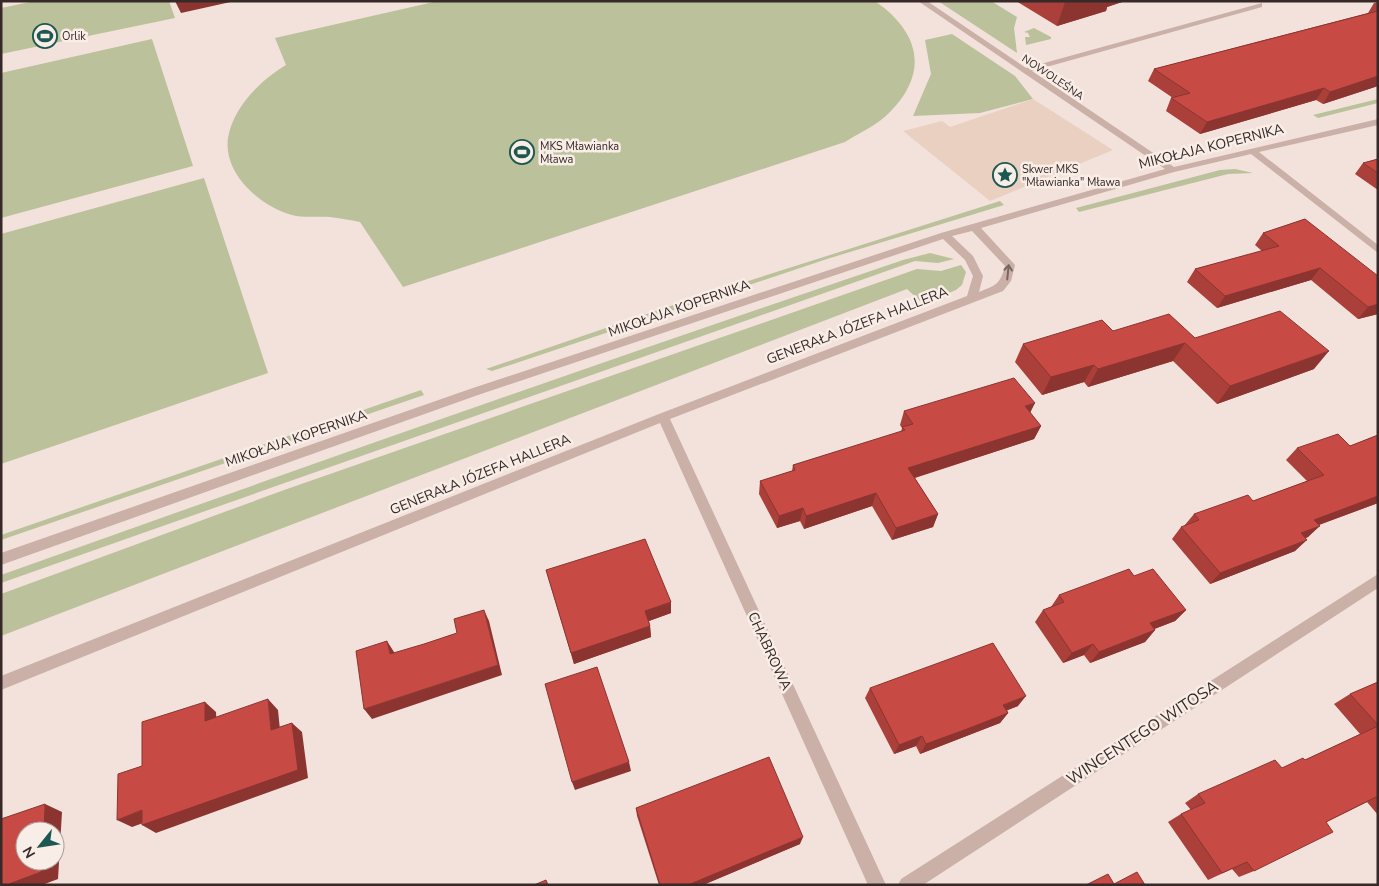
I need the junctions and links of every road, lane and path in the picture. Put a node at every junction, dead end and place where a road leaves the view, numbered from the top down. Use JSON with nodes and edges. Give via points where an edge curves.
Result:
{"nodes":[{"id":1,"x":922,"y":1,"type":"edge"},
{"id":2,"x":1259,"y":5,"type":"dead end"},
{"id":3,"x":1024,"y":71,"type":"junction"},
{"id":4,"x":1378,"y":122,"type":"edge"},
{"id":5,"x":1252,"y":151,"type":"junction"},
{"id":6,"x":1172,"y":170,"type":"junction"},
{"id":7,"x":973,"y":226,"type":"junction"},
{"id":8,"x":945,"y":235,"type":"junction"},
{"id":9,"x":1378,"y":250,"type":"edge"},
{"id":10,"x":972,"y":297,"type":"junction"},
{"id":11,"x":663,"y":417,"type":"junction"},
{"id":12,"x":1,"y":558,"type":"edge"},
{"id":13,"x":1378,"y":580,"type":"edge"},
{"id":14,"x":1,"y":683,"type":"edge"},
{"id":15,"x":877,"y":885,"type":"edge"},
{"id":16,"x":906,"y":885,"type":"edge"}],
"edges":[{"from":1,"to":3,"type":"street","name":"NOWOLEŚNA"},
{"from":2,"to":3,"type":"street"},
{"from":3,"to":6,"type":"street","name":"NOWOLEŚNA"},
{"from":4,"to":5,"type":"street","name":"MIKOŁAJA KOPERNIKA"},
{"from":5,"to":6,"type":"street","name":"MIKOŁAJA KOPERNIKA"},
{"from":5,"to":9,"type":"street"},
{"from":6,"to":7,"type":"street","name":"MIKOŁAJA KOPERNIKA"},
{"from":7,"to":8,"type":"street","name":"MIKOŁAJA KOPERNIKA"},
{"from":10,"to":7,"type":"street","name":"GENERAŁA JÓZEFA HALLERA","one_way":true,"via":[[999,288],[1006,281],[1010,265]]},
{"from":8,"to":10,"type":"street","via":[[969,258],[978,276]]},
{"from":8,"to":12,"type":"street","name":"MIKOŁAJA KOPERNIKA","via":[[474,392]]},
{"from":10,"to":11,"type":"street","name":"GENERAŁA JÓZEFA HALLERA"},
{"from":11,"to":14,"type":"street","name":"GENERAŁA JÓZEFA HALLERA"},
{"from":11,"to":15,"type":"street","name":"CHABROWA"},
{"from":13,"to":16,"type":"street","name":"WINCENTEGO WITOSA"}]}
